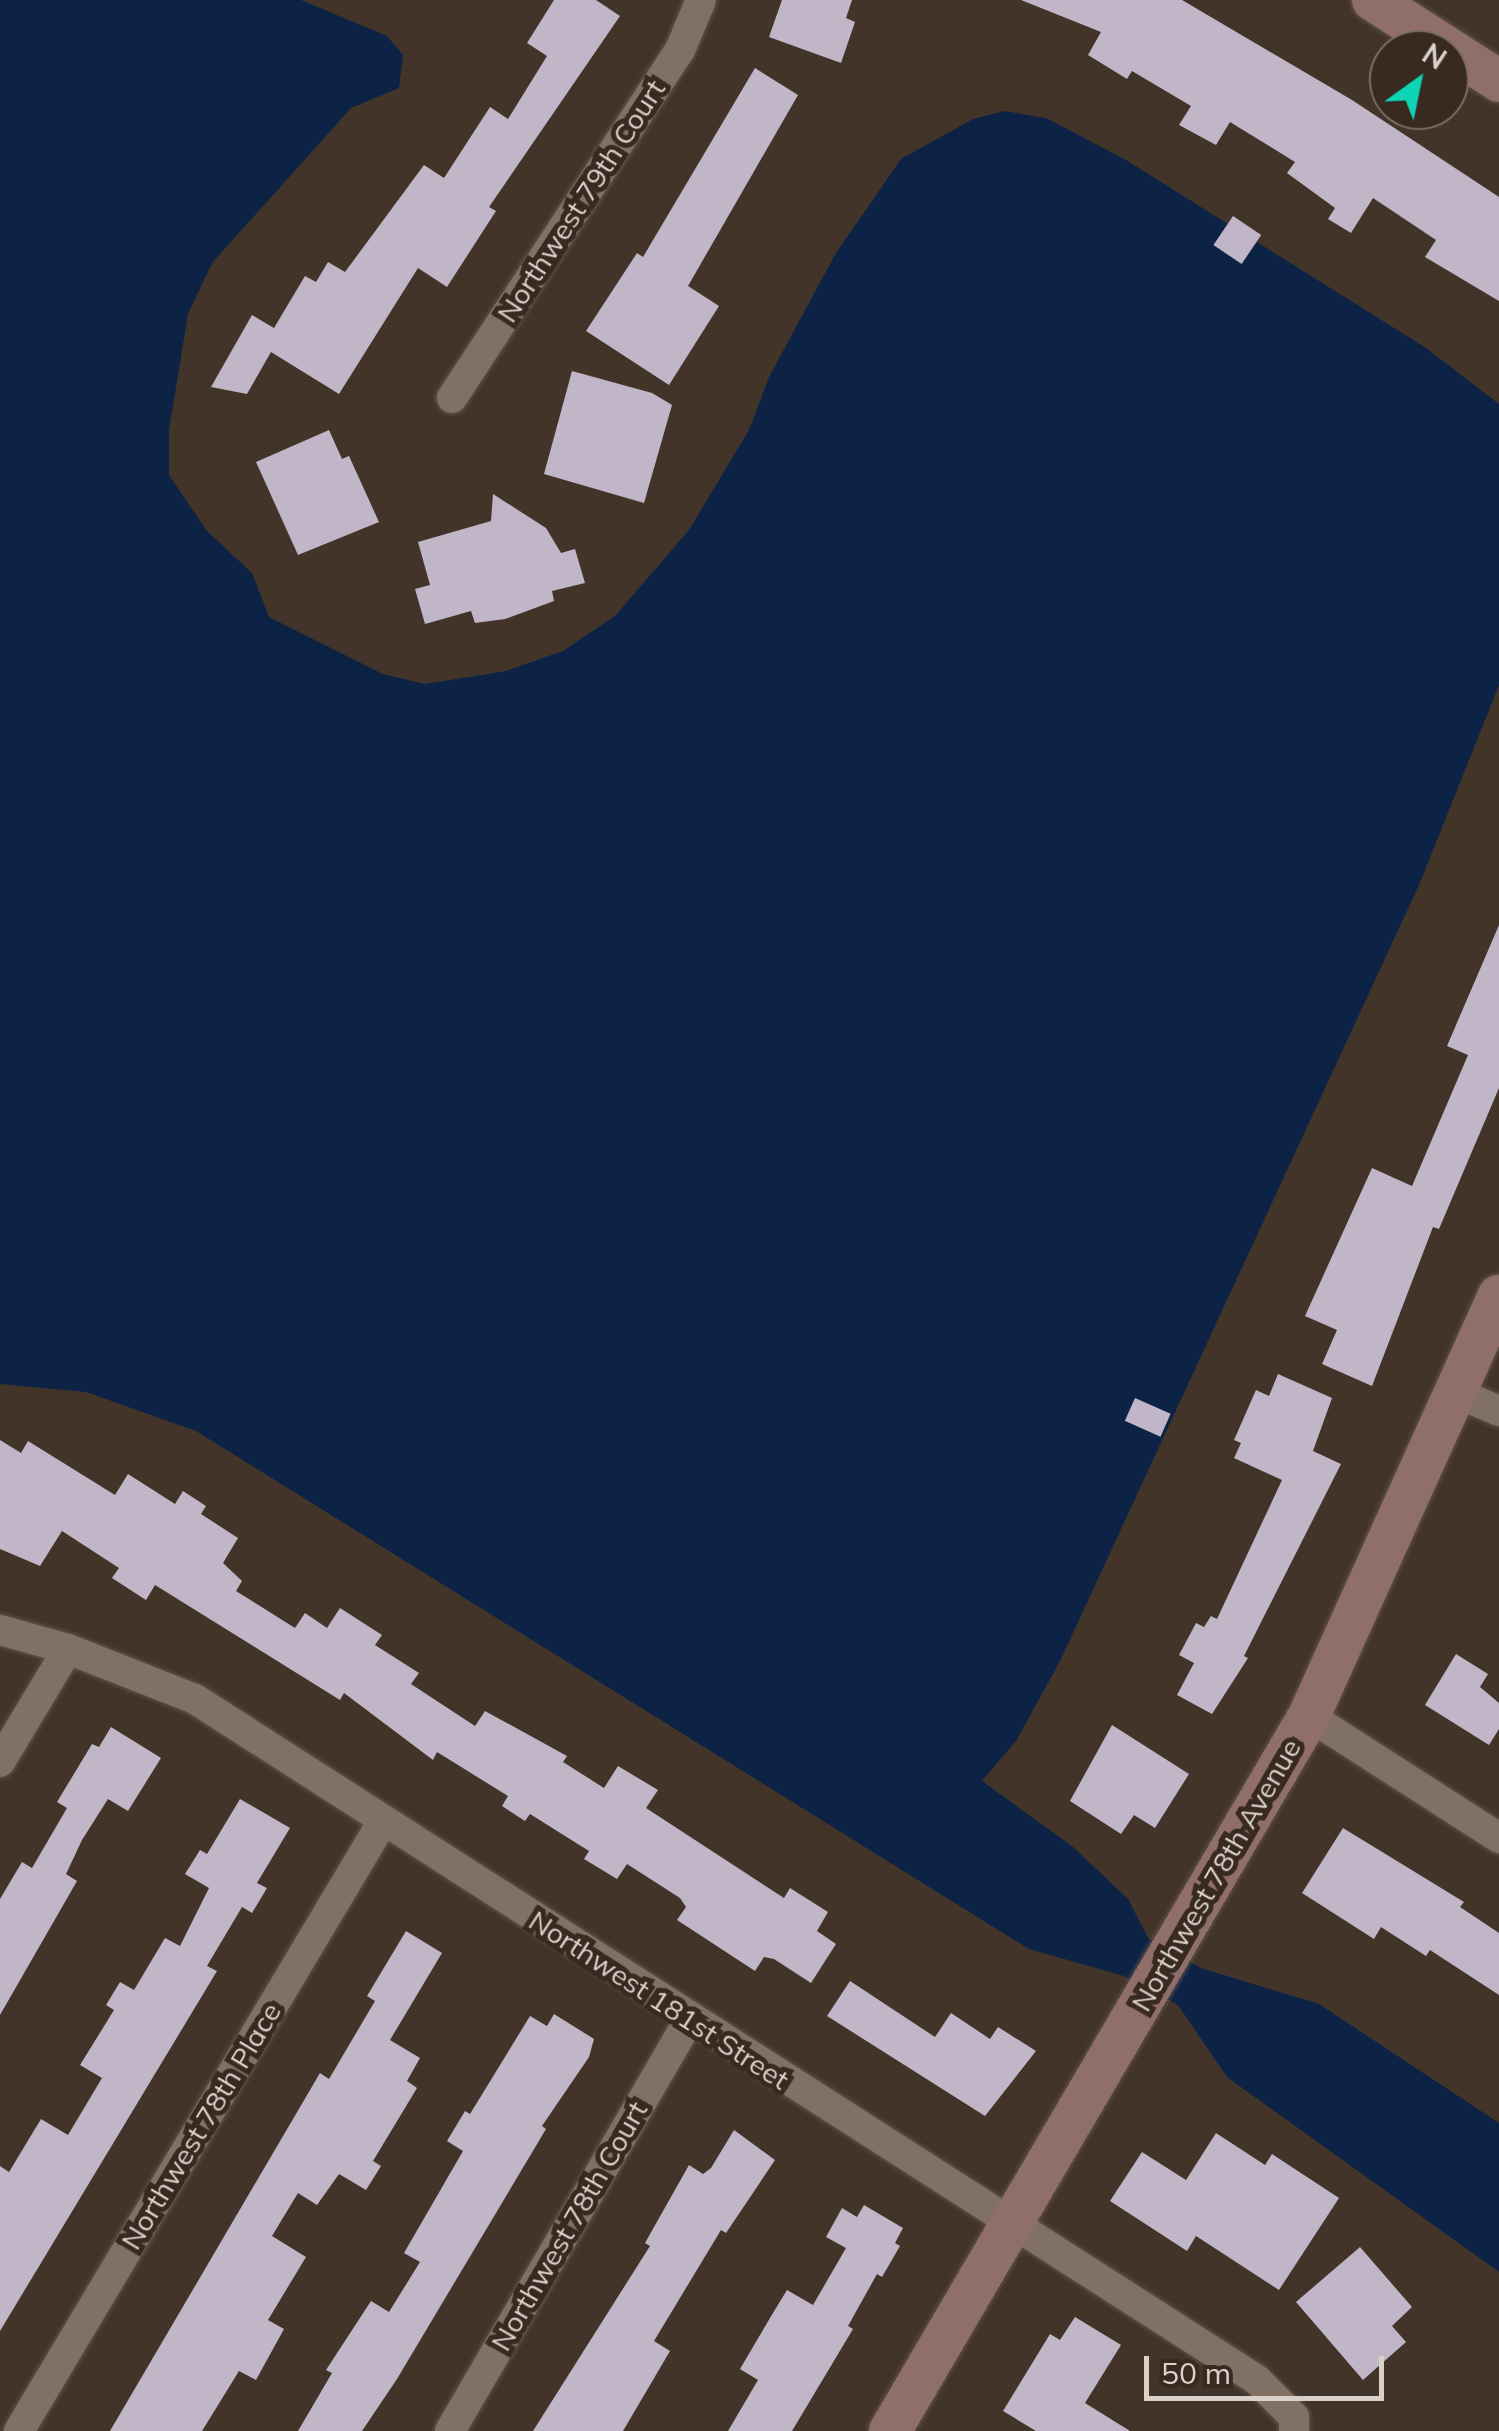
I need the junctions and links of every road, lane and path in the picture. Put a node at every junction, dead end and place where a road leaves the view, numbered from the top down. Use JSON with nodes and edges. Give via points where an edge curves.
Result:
{"nodes":[{"id":1,"x":701,"y":0,"type":"edge"},
{"id":2,"x":1373,"y":0,"type":"edge"},
{"id":3,"x":1499,"y":81,"type":"edge"},
{"id":4,"x":452,"y":398,"type":"dead end"},
{"id":5,"x":1499,"y":1296,"type":"edge"},
{"id":6,"x":1456,"y":1393,"type":"junction"},
{"id":7,"x":1499,"y":1411,"type":"edge"},
{"id":8,"x":0,"y":1630,"type":"edge"},
{"id":9,"x":68,"y":1649,"type":"junction"},
{"id":10,"x":1309,"y":1716,"type":"junction"},
{"id":11,"x":0,"y":1762,"type":"edge"},
{"id":12,"x":383,"y":1821,"type":"junction"},
{"id":13,"x":1499,"y":1838,"type":"edge"},
{"id":14,"x":689,"y":2021,"type":"junction"},
{"id":15,"x":1009,"y":2225,"type":"junction"},
{"id":16,"x":1294,"y":2424,"type":"edge"},
{"id":17,"x":18,"y":2431,"type":"edge"},
{"id":18,"x":450,"y":2431,"type":"edge"},
{"id":19,"x":890,"y":2431,"type":"edge"}],
"edges":[{"from":1,"to":4,"type":"street","name":"Northwest 79th Court","via":[[680,50]]},
{"from":2,"to":3,"type":"street"},
{"from":5,"to":6,"type":"street","name":"Northwest 78th Avenue"},
{"from":6,"to":7,"type":"street"},
{"from":6,"to":10,"type":"street","name":"Northwest 78th Avenue"},
{"from":8,"to":9,"type":"street","name":"Northwest 181st Street"},
{"from":9,"to":11,"type":"street"},
{"from":9,"to":12,"type":"street","name":"Northwest 181st Street","via":[[195,1699]]},
{"from":10,"to":13,"type":"street"},
{"from":10,"to":15,"type":"street","name":"Northwest 78th Avenue"},
{"from":12,"to":14,"type":"street","name":"Northwest 181st Street"},
{"from":12,"to":17,"type":"street","name":"Northwest 78th Place"},
{"from":14,"to":15,"type":"street","name":"Northwest 181st Street"},
{"from":14,"to":18,"type":"street","name":"Northwest 78th Court"},
{"from":15,"to":16,"type":"street","name":"Northwest 181st Street","via":[[1256,2380]]},
{"from":15,"to":19,"type":"street","name":"Northwest 78th Avenue"}]}
